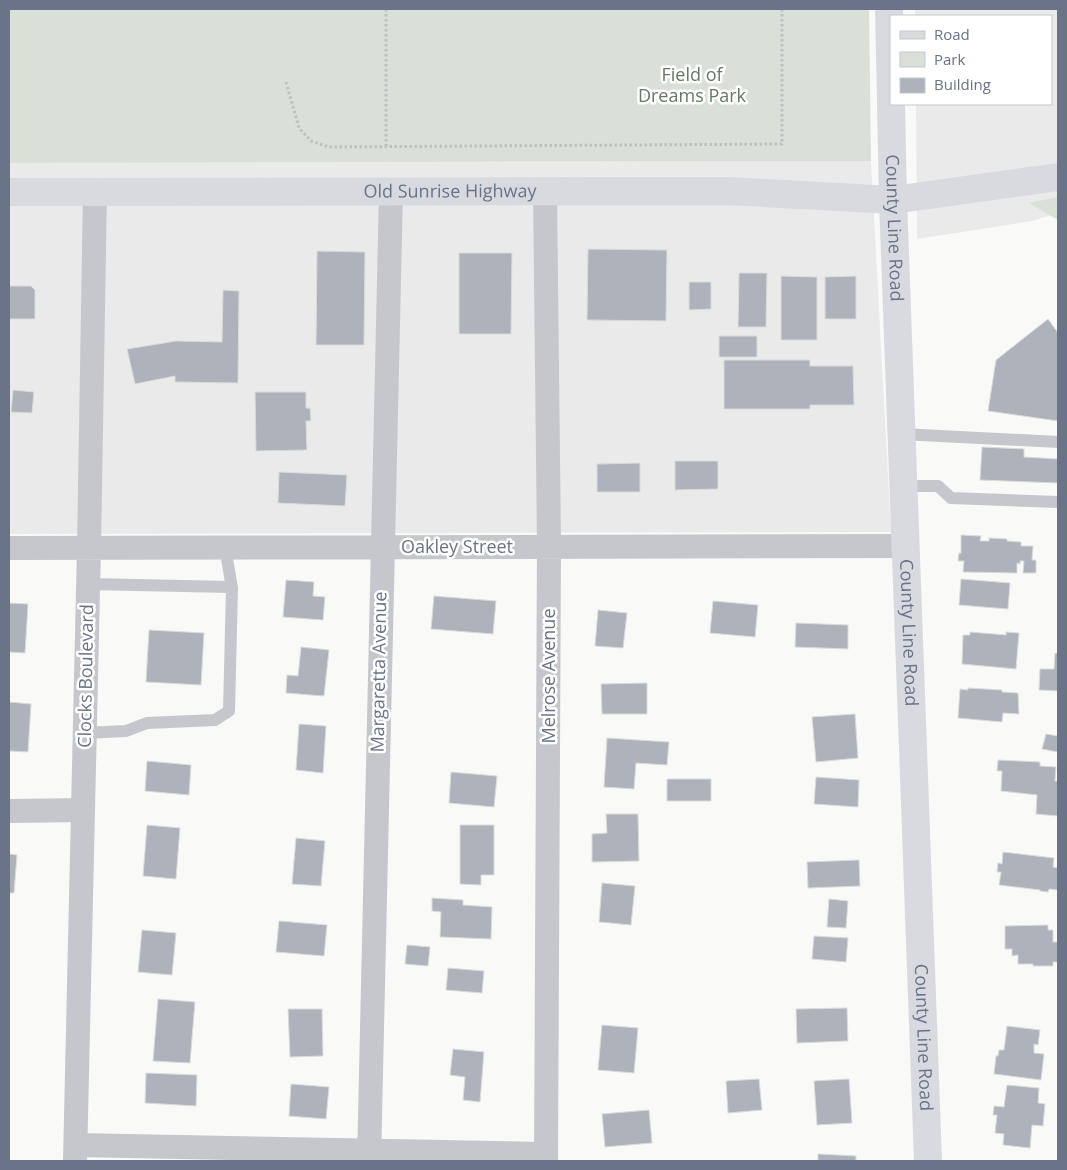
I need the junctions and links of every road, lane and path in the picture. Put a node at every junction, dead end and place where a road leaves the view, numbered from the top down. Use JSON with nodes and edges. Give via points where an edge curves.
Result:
{"nodes":[{"id":1,"x":386,"y":9,"type":"edge"},
{"id":2,"x":782,"y":9,"type":"edge"},
{"id":3,"x":889,"y":9,"type":"edge"},
{"id":4,"x":890,"y":54,"type":"edge"},
{"id":5,"x":286,"y":82,"type":"dead end"},
{"id":6,"x":891,"y":105,"type":"edge"},
{"id":7,"x":386,"y":147,"type":"junction"},
{"id":8,"x":1058,"y":177,"type":"edge"},
{"id":9,"x":95,"y":191,"type":"junction"},
{"id":10,"x":545,"y":191,"type":"junction"},
{"id":11,"x":9,"y":192,"type":"edge"},
{"id":12,"x":391,"y":192,"type":"junction"},
{"id":13,"x":893,"y":200,"type":"junction"},
{"id":14,"x":901,"y":434,"type":"junction"},
{"id":15,"x":1058,"y":442,"type":"edge"},
{"id":16,"x":903,"y":486,"type":"junction"},
{"id":17,"x":1058,"y":502,"type":"edge"},
{"id":18,"x":905,"y":546,"type":"junction"},
{"id":19,"x":225,"y":547,"type":"junction"},
{"id":20,"x":382,"y":547,"type":"junction"},
{"id":21,"x":550,"y":547,"type":"junction"},
{"id":22,"x":9,"y":548,"type":"edge"},
{"id":23,"x":89,"y":548,"type":"junction"},
{"id":24,"x":88,"y":584,"type":"junction"},
{"id":25,"x":231,"y":587,"type":"junction"},
{"id":26,"x":85,"y":734,"type":"junction"},
{"id":27,"x":83,"y":810,"type":"junction"},
{"id":28,"x":9,"y":811,"type":"edge"},
{"id":29,"x":75,"y":1153,"type":"edge"},
{"id":30,"x":369,"y":1156,"type":"edge"},
{"id":31,"x":546,"y":1158,"type":"edge"},
{"id":32,"x":928,"y":1161,"type":"edge"}],
"edges":[{"from":1,"to":7,"type":"path"},
{"from":2,"to":7,"type":"path","via":[[782,144]]},
{"from":3,"to":4,"type":"main road"},
{"from":5,"to":7,"type":"path","via":[[299,128],[311,142],[329,147]]},
{"from":6,"to":13,"type":"main road","name":"County Line Road"},
{"from":8,"to":13,"type":"main road","name":"Old Sunrise Highway"},
{"from":9,"to":11,"type":"main road","name":"Old Sunrise Highway"},
{"from":9,"to":12,"type":"main road","name":"Old Sunrise Highway"},
{"from":9,"to":23,"type":"street","name":"Clocks Boulevard"},
{"from":10,"to":12,"type":"main road","name":"Old Sunrise Highway"},
{"from":10,"to":13,"type":"main road","name":"Old Sunrise Highway","via":[[728,190]]},
{"from":10,"to":21,"type":"street","name":"Melrose Avenue"},
{"from":12,"to":20,"type":"street","name":"Margaretta Avenue"},
{"from":13,"to":14,"type":"main road","name":"County Line Road"},
{"from":14,"to":15,"type":"lane"},
{"from":14,"to":16,"type":"main road","name":"County Line Road"},
{"from":16,"to":17,"type":"lane","via":[[938,486],[951,498]]},
{"from":16,"to":18,"type":"main road","name":"County Line Road"},
{"from":18,"to":21,"type":"street","name":"Oakley Street"},
{"from":18,"to":32,"type":"main road","name":"County Line Road"},
{"from":19,"to":20,"type":"street","name":"Oakley Street"},
{"from":19,"to":23,"type":"street","name":"Oakley Street"},
{"from":19,"to":25,"type":"lane"},
{"from":20,"to":21,"type":"street","name":"Oakley Street"},
{"from":20,"to":30,"type":"street","name":"Margaretta Avenue"},
{"from":21,"to":31,"type":"street","name":"Melrose Avenue"},
{"from":22,"to":23,"type":"street","name":"Oakley Street"},
{"from":23,"to":24,"type":"street","name":"Clocks Boulevard"},
{"from":24,"to":25,"type":"lane"},
{"from":24,"to":26,"type":"street","name":"Clocks Boulevard"},
{"from":25,"to":26,"type":"lane","via":[[229,711],[215,720],[147,722],[126,731]]},
{"from":26,"to":27,"type":"street","name":"Clocks Boulevard"},
{"from":27,"to":28,"type":"street"},
{"from":27,"to":29,"type":"street","name":"Clocks Boulevard"},
{"from":29,"to":30,"type":"street"},
{"from":30,"to":31,"type":"street"}]}
